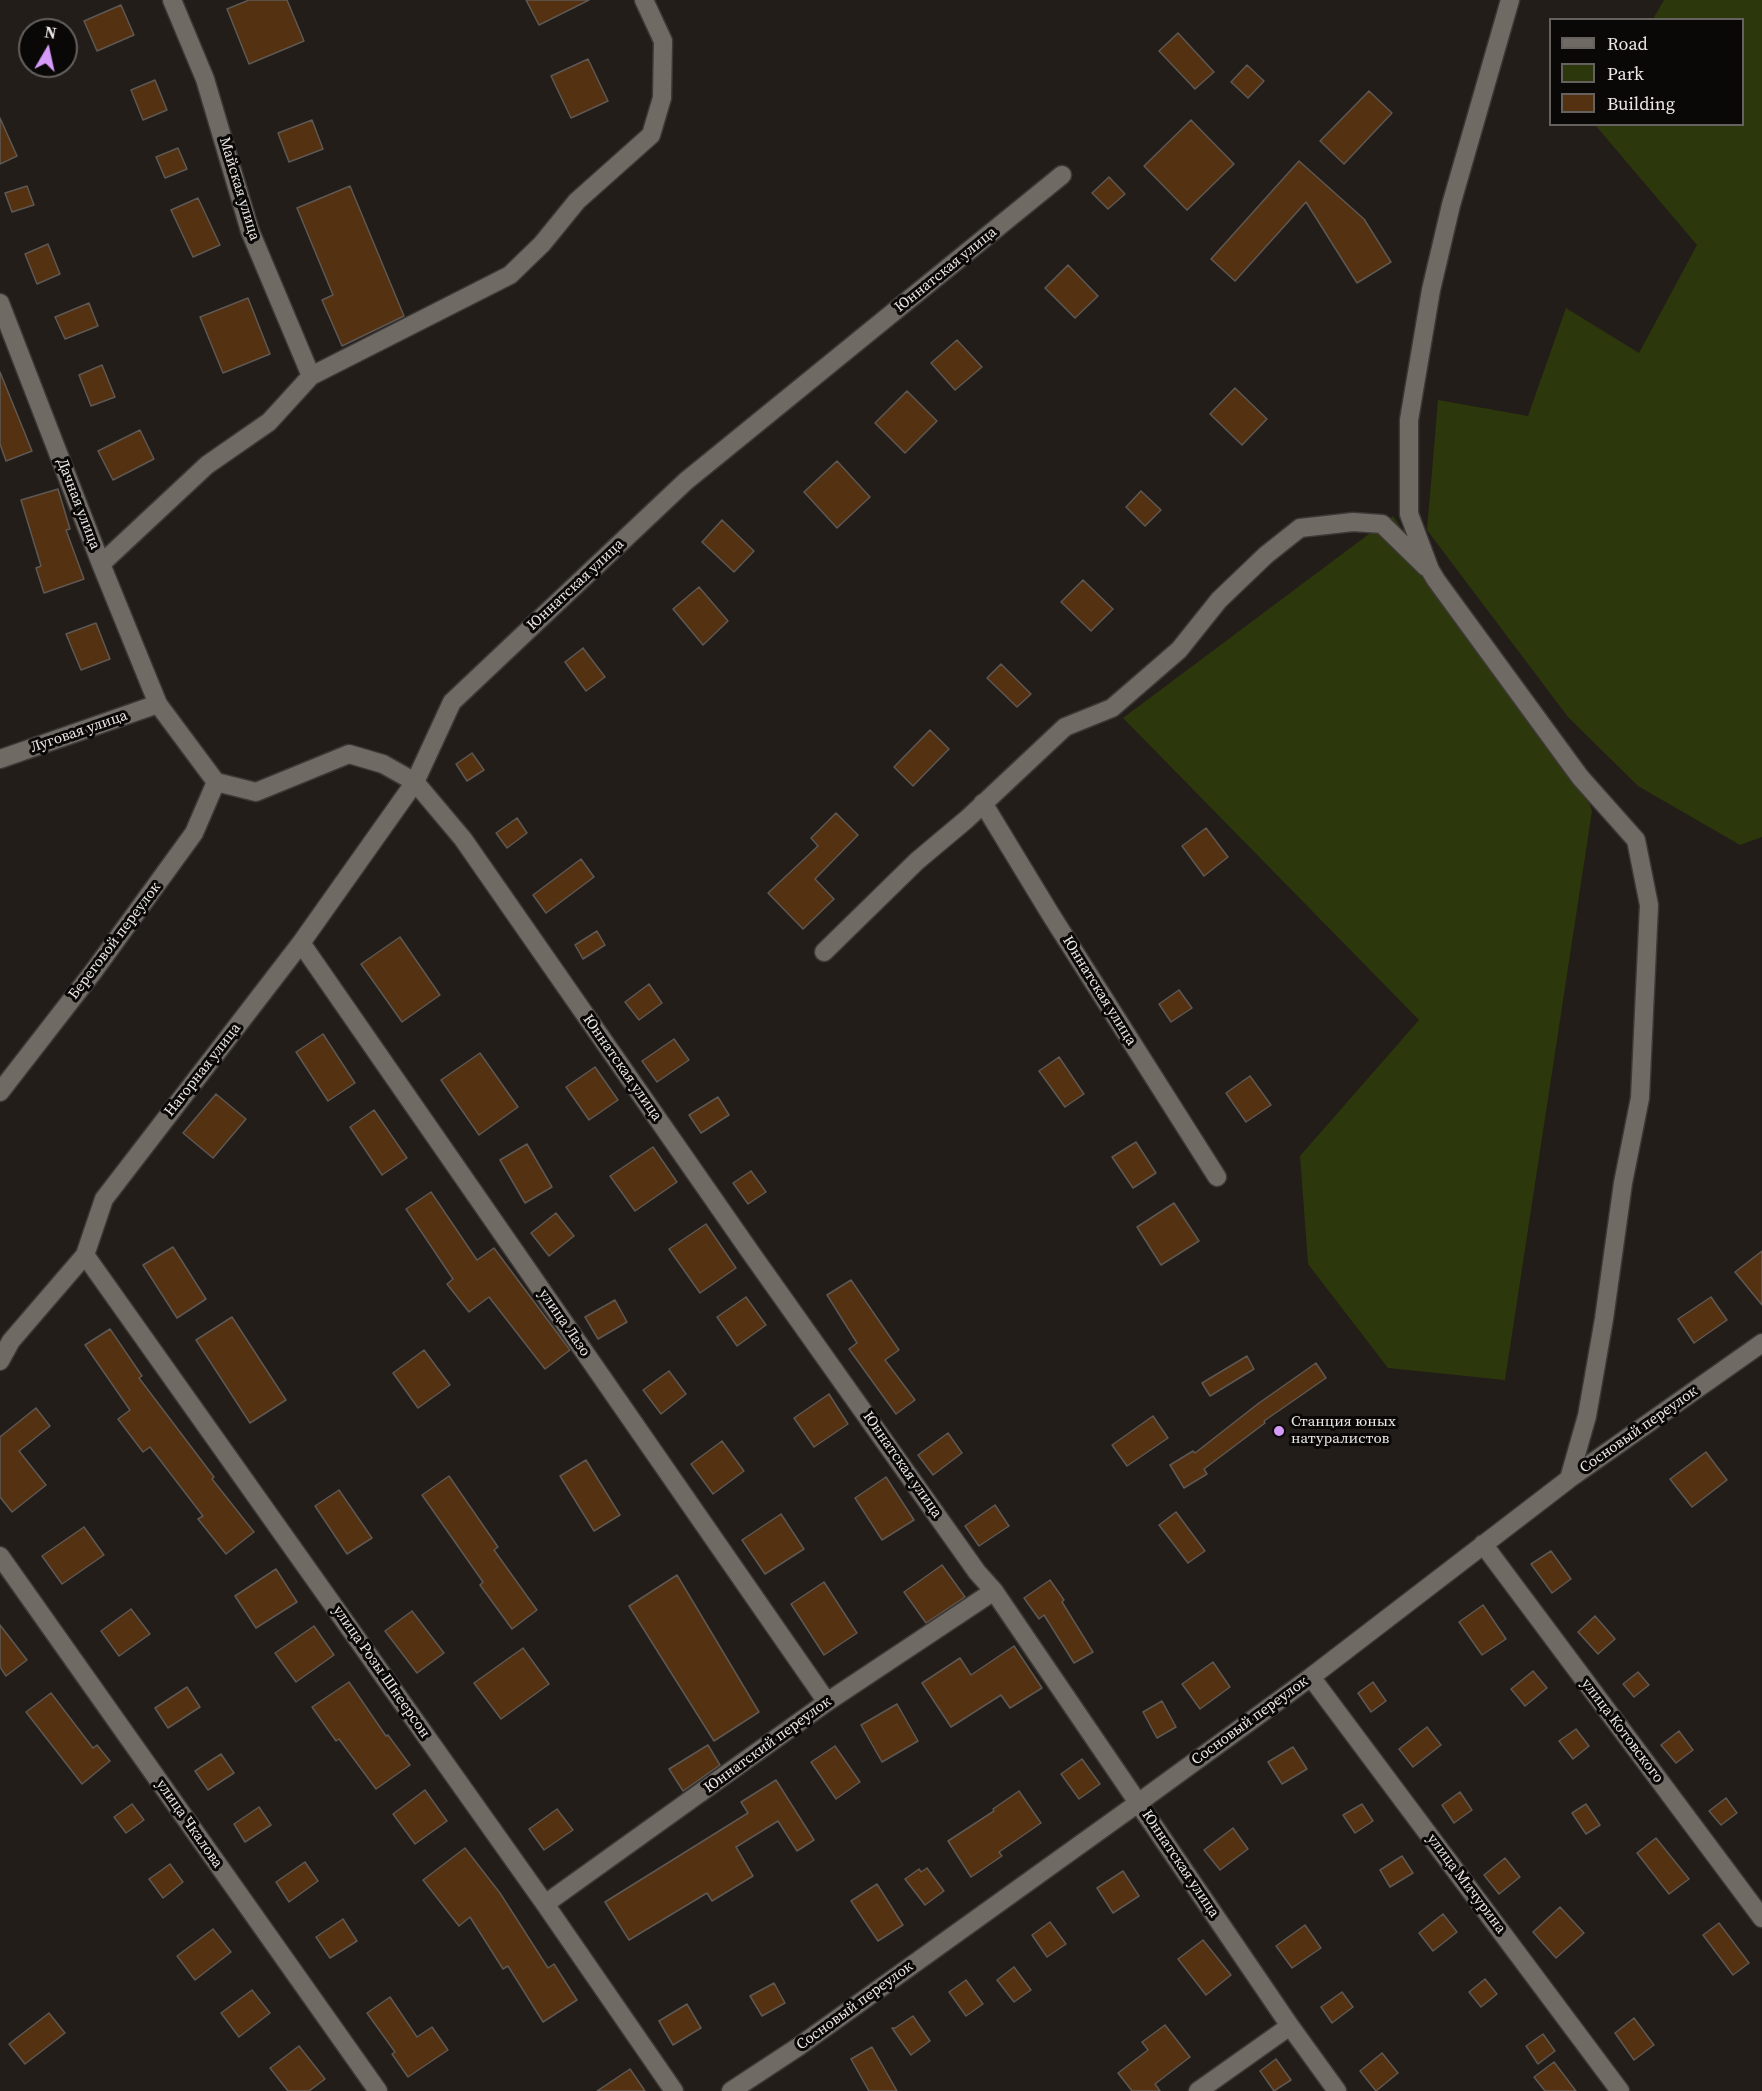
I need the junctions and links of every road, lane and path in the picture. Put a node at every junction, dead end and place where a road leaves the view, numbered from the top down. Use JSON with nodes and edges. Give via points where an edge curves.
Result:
{"nodes":[{"id":1,"x":172,"y":0,"type":"edge"},
{"id":2,"x":644,"y":0,"type":"edge"},
{"id":3,"x":1510,"y":0,"type":"edge"},
{"id":4,"x":1062,"y":175,"type":"dead end"},
{"id":5,"x":0,"y":303,"type":"edge"},
{"id":6,"x":312,"y":376,"type":"junction"},
{"id":7,"x":101,"y":564,"type":"junction"},
{"id":8,"x":1430,"y":570,"type":"junction"},
{"id":9,"x":158,"y":704,"type":"junction"},
{"id":10,"x":0,"y":759,"type":"edge"},
{"id":11,"x":216,"y":782,"type":"junction"},
{"id":12,"x":415,"y":782,"type":"junction"},
{"id":13,"x":983,"y":803,"type":"junction"},
{"id":14,"x":301,"y":943,"type":"junction"},
{"id":15,"x":824,"y":952,"type":"dead end"},
{"id":16,"x":0,"y":1092,"type":"edge"},
{"id":17,"x":1217,"y":1177,"type":"dead end"},
{"id":18,"x":84,"y":1256,"type":"junction"},
{"id":19,"x":1762,"y":1343,"type":"edge"},
{"id":20,"x":0,"y":1360,"type":"edge"},
{"id":21,"x":1569,"y":1479,"type":"junction"},
{"id":22,"x":1483,"y":1545,"type":"junction"},
{"id":23,"x":0,"y":1556,"type":"edge"},
{"id":24,"x":994,"y":1591,"type":"junction"},
{"id":25,"x":1311,"y":1677,"type":"junction"},
{"id":26,"x":827,"y":1702,"type":"junction"},
{"id":27,"x":1138,"y":1803,"type":"junction"},
{"id":28,"x":545,"y":1904,"type":"junction"},
{"id":29,"x":1762,"y":1918,"type":"edge"},
{"id":30,"x":1290,"y":2026,"type":"junction"},
{"id":31,"x":733,"y":2090,"type":"edge"},
{"id":32,"x":378,"y":2091,"type":"edge"},
{"id":33,"x":674,"y":2091,"type":"edge"},
{"id":34,"x":1198,"y":2091,"type":"edge"},
{"id":35,"x":1337,"y":2091,"type":"edge"},
{"id":36,"x":1620,"y":2091,"type":"edge"}],
"edges":[{"from":1,"to":6,"type":"street","name":"Майская улица","via":[[205,79],[250,231]]},
{"from":2,"to":6,"type":"street","via":[[663,41],[662,98],[651,135],[577,201],[510,275]]},
{"from":3,"to":8,"type":"street","via":[[1450,205],[1409,420],[1409,514]]},
{"from":4,"to":12,"type":"street","name":"Юннатская улица","via":[[686,481],[452,702]]},
{"from":5,"to":7,"type":"street","name":"Дачная улица"},
{"from":6,"to":7,"type":"street","via":[[268,422],[207,465]]},
{"from":7,"to":9,"type":"street","name":"Дачная улица"},
{"from":8,"to":13,"type":"street","via":[[1382,524],[1353,522],[1300,528],[1266,555],[1220,600],[1179,650],[1129,694],[1112,708],[1065,727]]},
{"from":8,"to":21,"type":"street","via":[[1580,777],[1636,840],[1649,905],[1640,1098],[1587,1416]]},
{"from":9,"to":10,"type":"street","name":"Луговая улица"},
{"from":9,"to":11,"type":"street","name":"Дачная улица"},
{"from":11,"to":12,"type":"street","via":[[256,792],[349,754],[383,764]]},
{"from":11,"to":16,"type":"street","name":"Береговой переулок","via":[[194,833]]},
{"from":12,"to":14,"type":"street","name":"Нагорная улица"},
{"from":12,"to":24,"type":"street","name":"Юннатская улица","via":[[463,839],[758,1262]]},
{"from":13,"to":15,"type":"street"},
{"from":13,"to":17,"type":"street","name":"Юннатская улица"},
{"from":14,"to":18,"type":"street","name":"Нагорная улица","via":[[104,1199]]},
{"from":14,"to":26,"type":"street","name":"улица Лазо"},
{"from":18,"to":20,"type":"street","name":"Нагорная улица","via":[[11,1341]]},
{"from":18,"to":28,"type":"street","name":"улица Розы Шнеерсон"},
{"from":19,"to":21,"type":"street","name":"Сосновый переулок"},
{"from":21,"to":22,"type":"street","name":"Сосновый переулок"},
{"from":22,"to":25,"type":"street","name":"Сосновый переулок"},
{"from":22,"to":29,"type":"street","name":"улица Котовского"},
{"from":23,"to":32,"type":"street","name":"улица Чкалова"},
{"from":24,"to":26,"type":"street","name":"Юннатский переулок"},
{"from":24,"to":27,"type":"street","name":"Юннатская улица"},
{"from":25,"to":27,"type":"street","name":"Сосновый переулок"},
{"from":25,"to":36,"type":"street","name":"улица Мичурина"},
{"from":26,"to":28,"type":"street","name":"Юннатский переулок"},
{"from":27,"to":30,"type":"street","name":"Юннатская улица"},
{"from":27,"to":31,"type":"street","name":"Сосновый переулок"},
{"from":28,"to":33,"type":"street","name":"улица Розы Шнеерсон"},
{"from":30,"to":34,"type":"street"},
{"from":30,"to":35,"type":"street","name":"Юннатская улица"}]}
